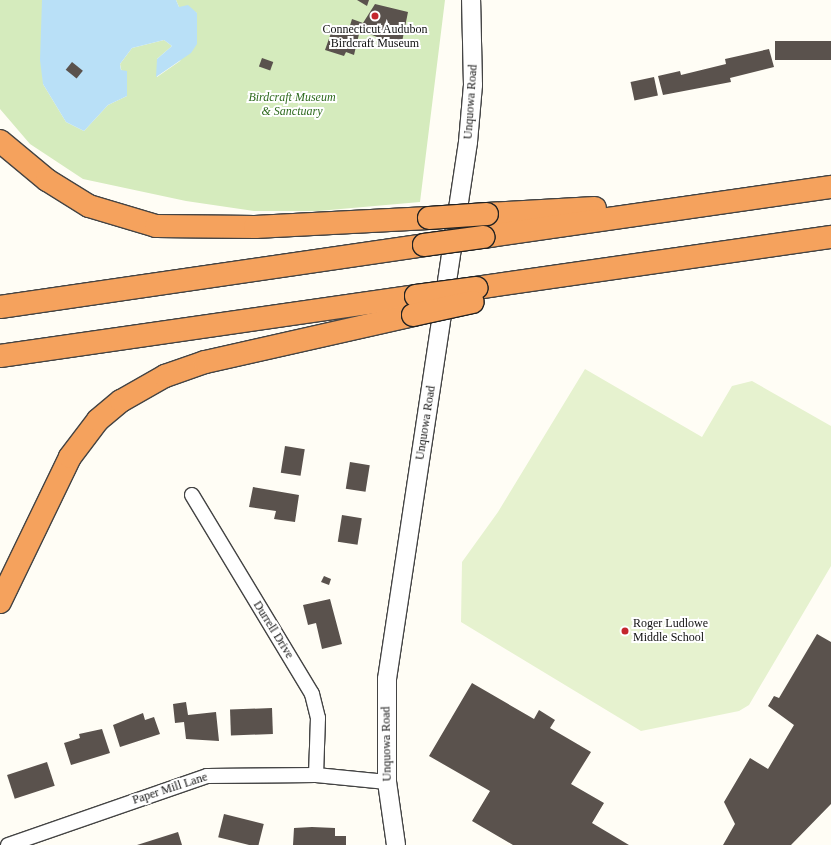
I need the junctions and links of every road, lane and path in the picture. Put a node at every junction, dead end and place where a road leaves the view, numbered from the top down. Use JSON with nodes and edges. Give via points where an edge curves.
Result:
{"nodes":[{"id":1,"x":471,"y":0,"type":"edge"},
{"id":2,"x":0,"y":141,"type":"edge"},
{"id":3,"x":831,"y":187,"type":"edge"},
{"id":4,"x":712,"y":204,"type":"junction"},
{"id":5,"x":831,"y":237,"type":"edge"},
{"id":6,"x":831,"y":246,"type":"edge"},
{"id":7,"x":710,"y":254,"type":"junction"},
{"id":8,"x":0,"y":306,"type":"edge"},
{"id":9,"x":415,"y":306,"type":"junction"},
{"id":10,"x":0,"y":356,"type":"edge"},
{"id":11,"x":192,"y":495,"type":"dead end"},
{"id":12,"x":0,"y":602,"type":"edge"},
{"id":13,"x":316,"y":775,"type":"junction"},
{"id":14,"x":387,"y":782,"type":"junction"},
{"id":15,"x":8,"y":845,"type":"edge"},
{"id":16,"x":396,"y":845,"type":"edge"}],
"edges":[{"from":1,"to":14,"type":"street","name":"Unquowa Road","via":[[473,85],[468,142],[450,276],[390,650]]},
{"from":2,"to":4,"type":"highway","bridge":true,"via":[[68,195],[110,215],[156,226],[262,227]]},
{"from":3,"to":4,"type":"highway"},
{"from":4,"to":8,"type":"highway","bridge":true},
{"from":5,"to":7,"type":"highway"},
{"from":6,"to":7,"type":"highway"},
{"from":7,"to":9,"type":"highway","bridge":true,"via":[[591,271]]},
{"from":9,"to":10,"type":"highway"},
{"from":9,"to":12,"type":"highway","via":[[205,362],[159,378],[121,401],[98,420],[70,457]]},
{"from":11,"to":13,"type":"street","name":"Durrell Drive","via":[[312,694],[318,718]]},
{"from":13,"to":14,"type":"street","name":"Paper Mill Lane"},
{"from":13,"to":15,"type":"street","name":"Paper Mill Lane","via":[[207,776]]},
{"from":14,"to":16,"type":"street","name":"Unquowa Road"}]}
